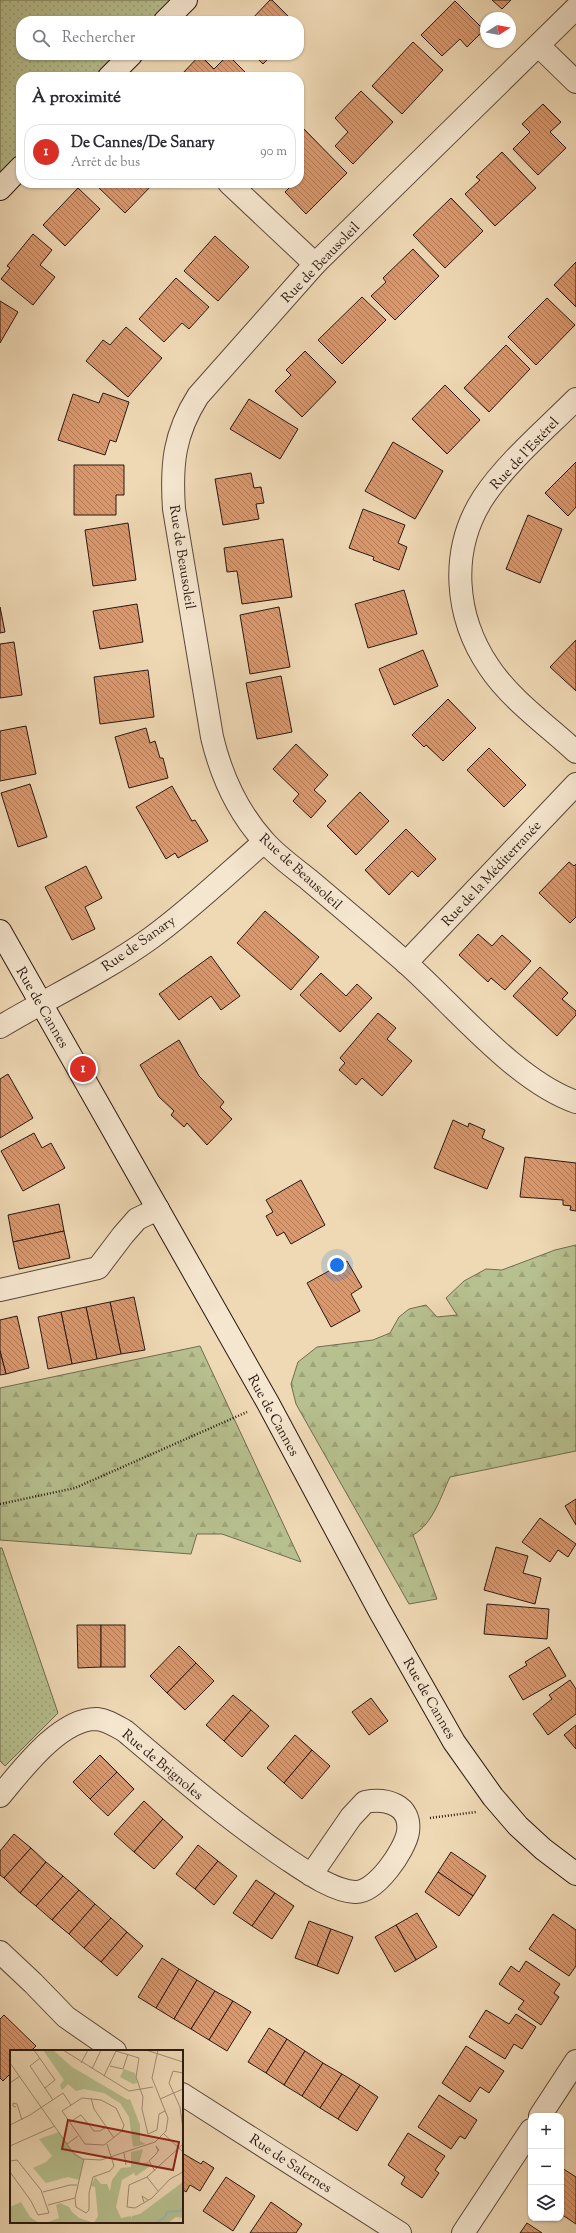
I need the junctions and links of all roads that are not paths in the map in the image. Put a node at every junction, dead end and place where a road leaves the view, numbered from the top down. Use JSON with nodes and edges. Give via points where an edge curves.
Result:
{"nodes":[{"id":1,"x":186,"y":0,"type":"edge"},
{"id":2,"x":576,"y":8,"type":"edge"},
{"id":3,"x":170,"y":16,"type":"edge"},
{"id":4,"x":539,"y":46,"type":"junction"},
{"id":5,"x":127,"y":60,"type":"edge"},
{"id":6,"x":117,"y":72,"type":"edge"},
{"id":7,"x":576,"y":82,"type":"edge"},
{"id":8,"x":16,"y":172,"type":"edge"},
{"id":9,"x":234,"y":188,"type":"edge"},
{"id":10,"x":0,"y":189,"type":"edge"},
{"id":11,"x":315,"y":264,"type":"junction"},
{"id":12,"x":576,"y":399,"type":"edge"},
{"id":13,"x":576,"y":752,"type":"edge"},
{"id":14,"x":576,"y":784,"type":"edge"},
{"id":15,"x":264,"y":842,"type":"junction"},
{"id":16,"x":0,"y":931,"type":"edge"},
{"id":17,"x":406,"y":963,"type":"junction"},
{"id":18,"x":42,"y":1003,"type":"junction"},
{"id":19,"x":0,"y":1027,"type":"edge"},
{"id":20,"x":576,"y":1102,"type":"edge"},
{"id":21,"x":158,"y":1209,"type":"junction"},
{"id":22,"x":0,"y":1290,"type":"edge"},
{"id":23,"x":0,"y":1796,"type":"edge"},
{"id":24,"x":576,"y":1874,"type":"edge"},
{"id":25,"x":311,"y":1875,"type":"junction"},
{"id":26,"x":0,"y":1952,"type":"edge"},
{"id":27,"x":114,"y":2050,"type":"edge"},
{"id":28,"x":576,"y":2061,"type":"edge"},
{"id":29,"x":183,"y":2095,"type":"edge"},
{"id":30,"x":542,"y":2113,"type":"edge"},
{"id":31,"x":528,"y":2135,"type":"edge"},
{"id":32,"x":400,"y":2233,"type":"edge"},
{"id":33,"x":463,"y":2233,"type":"edge"}],
"edges":[{"from":1,"to":3,"type":"street"},
{"from":2,"to":4,"type":"street","name":"Rue de Beausoleil"},
{"from":4,"to":7,"type":"street"},
{"from":4,"to":11,"type":"street","name":"Rue de Beausoleil"},
{"from":5,"to":6,"type":"street"},
{"from":8,"to":10,"type":"street"},
{"from":9,"to":11,"type":"street"},
{"from":11,"to":15,"type":"street","name":"Rue de Beausoleil","via":[[198,396],[186,414],[173,457],[174,508],[217,759],[234,798]]},
{"from":12,"to":13,"type":"street","name":"Rue de l'Estérel","via":[[496,480],[482,499],[463,543],[459,569],[460,595],[465,617],[489,667],[506,689]]},
{"from":14,"to":17,"type":"street","name":"Rue de la Méditerranée"},
{"from":15,"to":17,"type":"street","name":"Rue de Beausoleil"},
{"from":15,"to":18,"type":"street","name":"Rue de Sanary","via":[[151,938]]},
{"from":16,"to":18,"type":"street","name":"Rue de Cannes"},
{"from":17,"to":20,"type":"street","name":"Rue de Beausoleil","via":[[512,1062],[541,1084]]},
{"from":18,"to":19,"type":"street","name":"Rue de Sanary"},
{"from":18,"to":21,"type":"street","name":"Rue de Cannes"},
{"from":21,"to":22,"type":"street","via":[[137,1219],[98,1268]]},
{"from":21,"to":24,"type":"street","name":"Rue de Cannes","via":[[454,1742],[503,1809],[543,1849]]},
{"from":23,"to":25,"type":"street","name":"Rue de Brignoles","via":[[54,1738],[81,1721],[97,1719],[125,1731],[223,1815]]},
{"from":25,"to":25,"type":"street","name":"Rue de Brignoles","via":[[344,1890],[356,1892],[376,1884],[384,1876],[406,1839],[407,1820],[403,1811],[387,1800],[365,1802],[351,1816]]},
{"from":26,"to":27,"type":"street","via":[[66,2017]]},
{"from":28,"to":30,"type":"street"},
{"from":29,"to":32,"type":"street","name":"Rue de Salernes"},
{"from":31,"to":33,"type":"street"}]}
